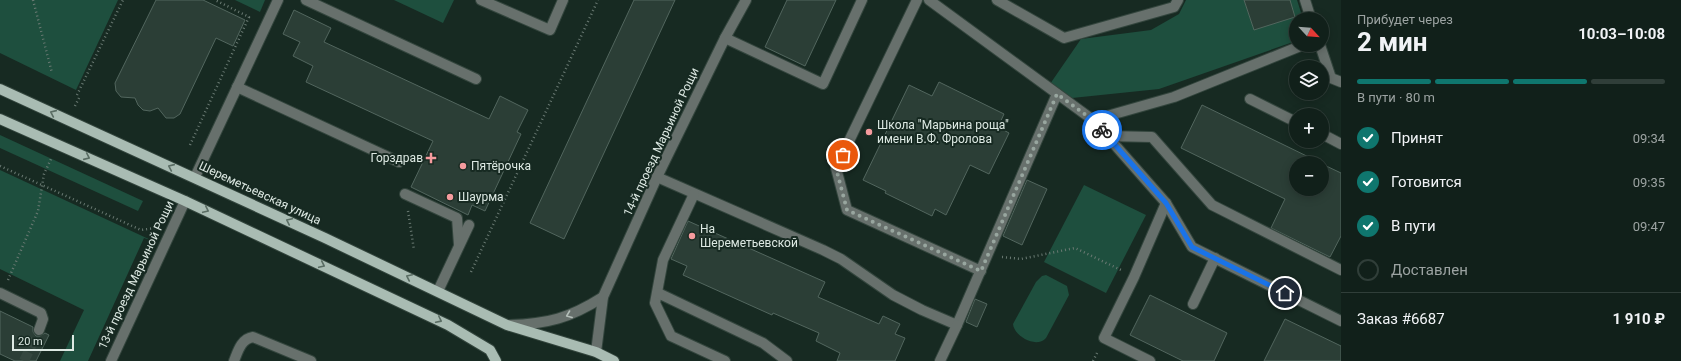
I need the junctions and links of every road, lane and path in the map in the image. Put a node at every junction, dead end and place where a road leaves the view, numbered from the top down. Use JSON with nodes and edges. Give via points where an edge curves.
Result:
{"nodes":[{"id":1,"x":33,"y":0,"type":"edge"},
{"id":2,"x":123,"y":0,"type":"edge"},
{"id":3,"x":215,"y":0,"type":"edge"},
{"id":4,"x":278,"y":0,"type":"edge"},
{"id":5,"x":306,"y":0,"type":"edge"},
{"id":6,"x":481,"y":0,"type":"edge"},
{"id":7,"x":563,"y":0,"type":"edge"},
{"id":8,"x":598,"y":0,"type":"edge"},
{"id":9,"x":746,"y":0,"type":"edge"},
{"id":10,"x":862,"y":0,"type":"edge"},
{"id":11,"x":917,"y":0,"type":"edge"},
{"id":12,"x":932,"y":0,"type":"edge"},
{"id":13,"x":997,"y":0,"type":"edge"},
{"id":14,"x":1178,"y":0,"type":"edge"},
{"id":15,"x":1305,"y":0,"type":"edge"},
{"id":16,"x":1309,"y":12,"type":"edge"},
{"id":17,"x":725,"y":38,"type":"junction"},
{"id":18,"x":1289,"y":51,"type":"edge"},
{"id":19,"x":1322,"y":52,"type":"edge"},
{"id":20,"x":52,"y":73,"type":"dead end"},
{"id":21,"x":476,"y":79,"type":"dead end"},
{"id":22,"x":1341,"y":82,"type":"edge"},
{"id":23,"x":237,"y":87,"type":"junction"},
{"id":24,"x":0,"y":89,"type":"edge"},
{"id":25,"x":1057,"y":94,"type":"junction"},
{"id":26,"x":1250,"y":99,"type":"dead end"},
{"id":27,"x":75,"y":106,"type":"dead end"},
{"id":28,"x":1289,"y":118,"type":"edge"},
{"id":29,"x":0,"y":119,"type":"edge"},
{"id":30,"x":1093,"y":120,"type":"junction"},
{"id":31,"x":1107,"y":136,"type":"junction"},
{"id":32,"x":1329,"y":138,"type":"edge"},
{"id":33,"x":1341,"y":144,"type":"edge"},
{"id":34,"x":190,"y":145,"type":"dead end"},
{"id":35,"x":51,"y":158,"type":"dead end"},
{"id":36,"x":398,"y":162,"type":"dead end"},
{"id":37,"x":0,"y":166,"type":"edge"},
{"id":38,"x":195,"y":177,"type":"junction"},
{"id":39,"x":657,"y":178,"type":"junction"},
{"id":40,"x":405,"y":194,"type":"joint"},
{"id":41,"x":694,"y":194,"type":"junction"},
{"id":42,"x":185,"y":201,"type":"junction"},
{"id":43,"x":1166,"y":203,"type":"junction"},
{"id":44,"x":469,"y":225,"type":"dead end"},
{"id":45,"x":160,"y":227,"type":"dead end"},
{"id":46,"x":459,"y":245,"type":"junction"},
{"id":47,"x":414,"y":250,"type":"dead end"},
{"id":48,"x":987,"y":256,"type":"junction"},
{"id":49,"x":1215,"y":258,"type":"junction"},
{"id":50,"x":1341,"y":270,"type":"edge"},
{"id":51,"x":981,"y":271,"type":"junction"},
{"id":52,"x":471,"y":272,"type":"dead end"},
{"id":53,"x":1134,"y":277,"type":"junction"},
{"id":54,"x":438,"y":291,"type":"junction"},
{"id":55,"x":1,"y":293,"type":"edge"},
{"id":56,"x":658,"y":293,"type":"junction"},
{"id":57,"x":603,"y":297,"type":"junction"},
{"id":58,"x":1193,"y":304,"type":"dead end"},
{"id":59,"x":1341,"y":321,"type":"edge"},
{"id":60,"x":507,"y":325,"type":"junction"},
{"id":61,"x":957,"y":325,"type":"junction"},
{"id":62,"x":39,"y":330,"type":"tunnel mouth"},
{"id":63,"x":596,"y":352,"type":"junction"},
{"id":64,"x":111,"y":361,"type":"edge"},
{"id":65,"x":234,"y":361,"type":"edge"},
{"id":66,"x":311,"y":361,"type":"edge"},
{"id":67,"x":496,"y":361,"type":"edge"},
{"id":68,"x":614,"y":361,"type":"edge"},
{"id":69,"x":725,"y":361,"type":"edge"},
{"id":70,"x":787,"y":361,"type":"edge"},
{"id":71,"x":940,"y":361,"type":"edge"},
{"id":72,"x":1150,"y":361,"type":"edge"}],
"edges":[{"from":1,"to":20,"type":"path"},
{"from":2,"to":27,"type":"path"},
{"from":3,"to":34,"type":"path","via":[[249,17]]},
{"from":4,"to":23,"type":"street"},
{"from":5,"to":21,"type":"street"},
{"from":6,"to":7,"type":"street","via":[[550,30]]},
{"from":8,"to":52,"type":"path"},
{"from":9,"to":17,"type":"street","name":"14-й проезд Марьиной Рощи"},
{"from":10,"to":17,"type":"street","via":[[824,84]]},
{"from":11,"to":51,"type":"street","via":[[836,168],[847,210]]},
{"from":12,"to":25,"type":"street"},
{"from":13,"to":14,"type":"street","via":[[1064,38],[1174,8]]},
{"from":15,"to":16,"type":"street"},
{"from":17,"to":39,"type":"street","name":"14-й проезд Марьиной Рощи"},
{"from":18,"to":30,"type":"street","via":[[1174,97]]},
{"from":19,"to":22,"type":"street","via":[[1331,78]]},
{"from":23,"to":36,"type":"street"},
{"from":23,"to":38,"type":"street"},
{"from":38,"to":24,"type":"main road","name":"Шереметьевская улица","one_way":true},
{"from":25,"to":30,"type":"street"},
{"from":25,"to":48,"type":"street"},
{"from":26,"to":28,"type":"street"},
{"from":29,"to":42,"type":"main road","one_way":true},
{"from":30,"to":31,"type":"street"},
{"from":31,"to":43,"type":"street"},
{"from":31,"to":50,"type":"street","via":[[1152,137],[1212,205]]},
{"from":32,"to":33,"type":"street"},
{"from":35,"to":55,"type":"path","via":[[44,174],[38,210]]},
{"from":37,"to":45,"type":"path","via":[[141,230]]},
{"from":54,"to":38,"type":"main road","name":"Шереметьевская улица","one_way":true},
{"from":39,"to":41,"type":"street"},
{"from":39,"to":57,"type":"street","name":"14-й проезд Марьиной Рощи"},
{"from":40,"to":46,"type":"street","via":[[457,218]]},
{"from":40,"to":47,"type":"path"},
{"from":41,"to":56,"type":"street","via":[[663,260]]},
{"from":41,"to":61,"type":"street","via":[[823,250],[893,295]]},
{"from":42,"to":64,"type":"street","name":"13-й проезд Марьиной Рощи"},
{"from":42,"to":67,"type":"main road","one_way":true,"via":[[448,325],[490,350]]},
{"from":43,"to":49,"type":"street","via":[[1192,247]]},
{"from":43,"to":53,"type":"street"},
{"from":44,"to":46,"type":"street"},
{"from":46,"to":54,"type":"street"},
{"from":48,"to":51,"type":"street"},
{"from":48,"to":53,"type":"path","via":[[1021,259],[1075,248]]},
{"from":49,"to":58,"type":"street"},
{"from":49,"to":59,"type":"street"},
{"from":51,"to":61,"type":"street"},
{"from":53,"to":72,"type":"street","via":[[1104,338]]},
{"from":54,"to":60,"type":"main road","name":"Шереметьевская улица"},
{"from":55,"to":62,"type":"street","via":[[41,312],[43,319]]},
{"from":56,"to":69,"type":"street","via":[[655,303],[671,336]]},
{"from":56,"to":70,"type":"street","via":[[763,343]]},
{"from":57,"to":60,"type":"street","one_way":true,"via":[[573,314],[553,321]]},
{"from":57,"to":63,"type":"street","name":"14-й проезд Марьиной Рощи"},
{"from":60,"to":63,"type":"main road","name":"Шереметьевская улица"},
{"from":61,"to":71,"type":"street"},
{"from":63,"to":68,"type":"main road","name":"Шереметьевская улица"},
{"from":65,"to":66,"type":"street","via":[[244,340],[253,337]]}]}
